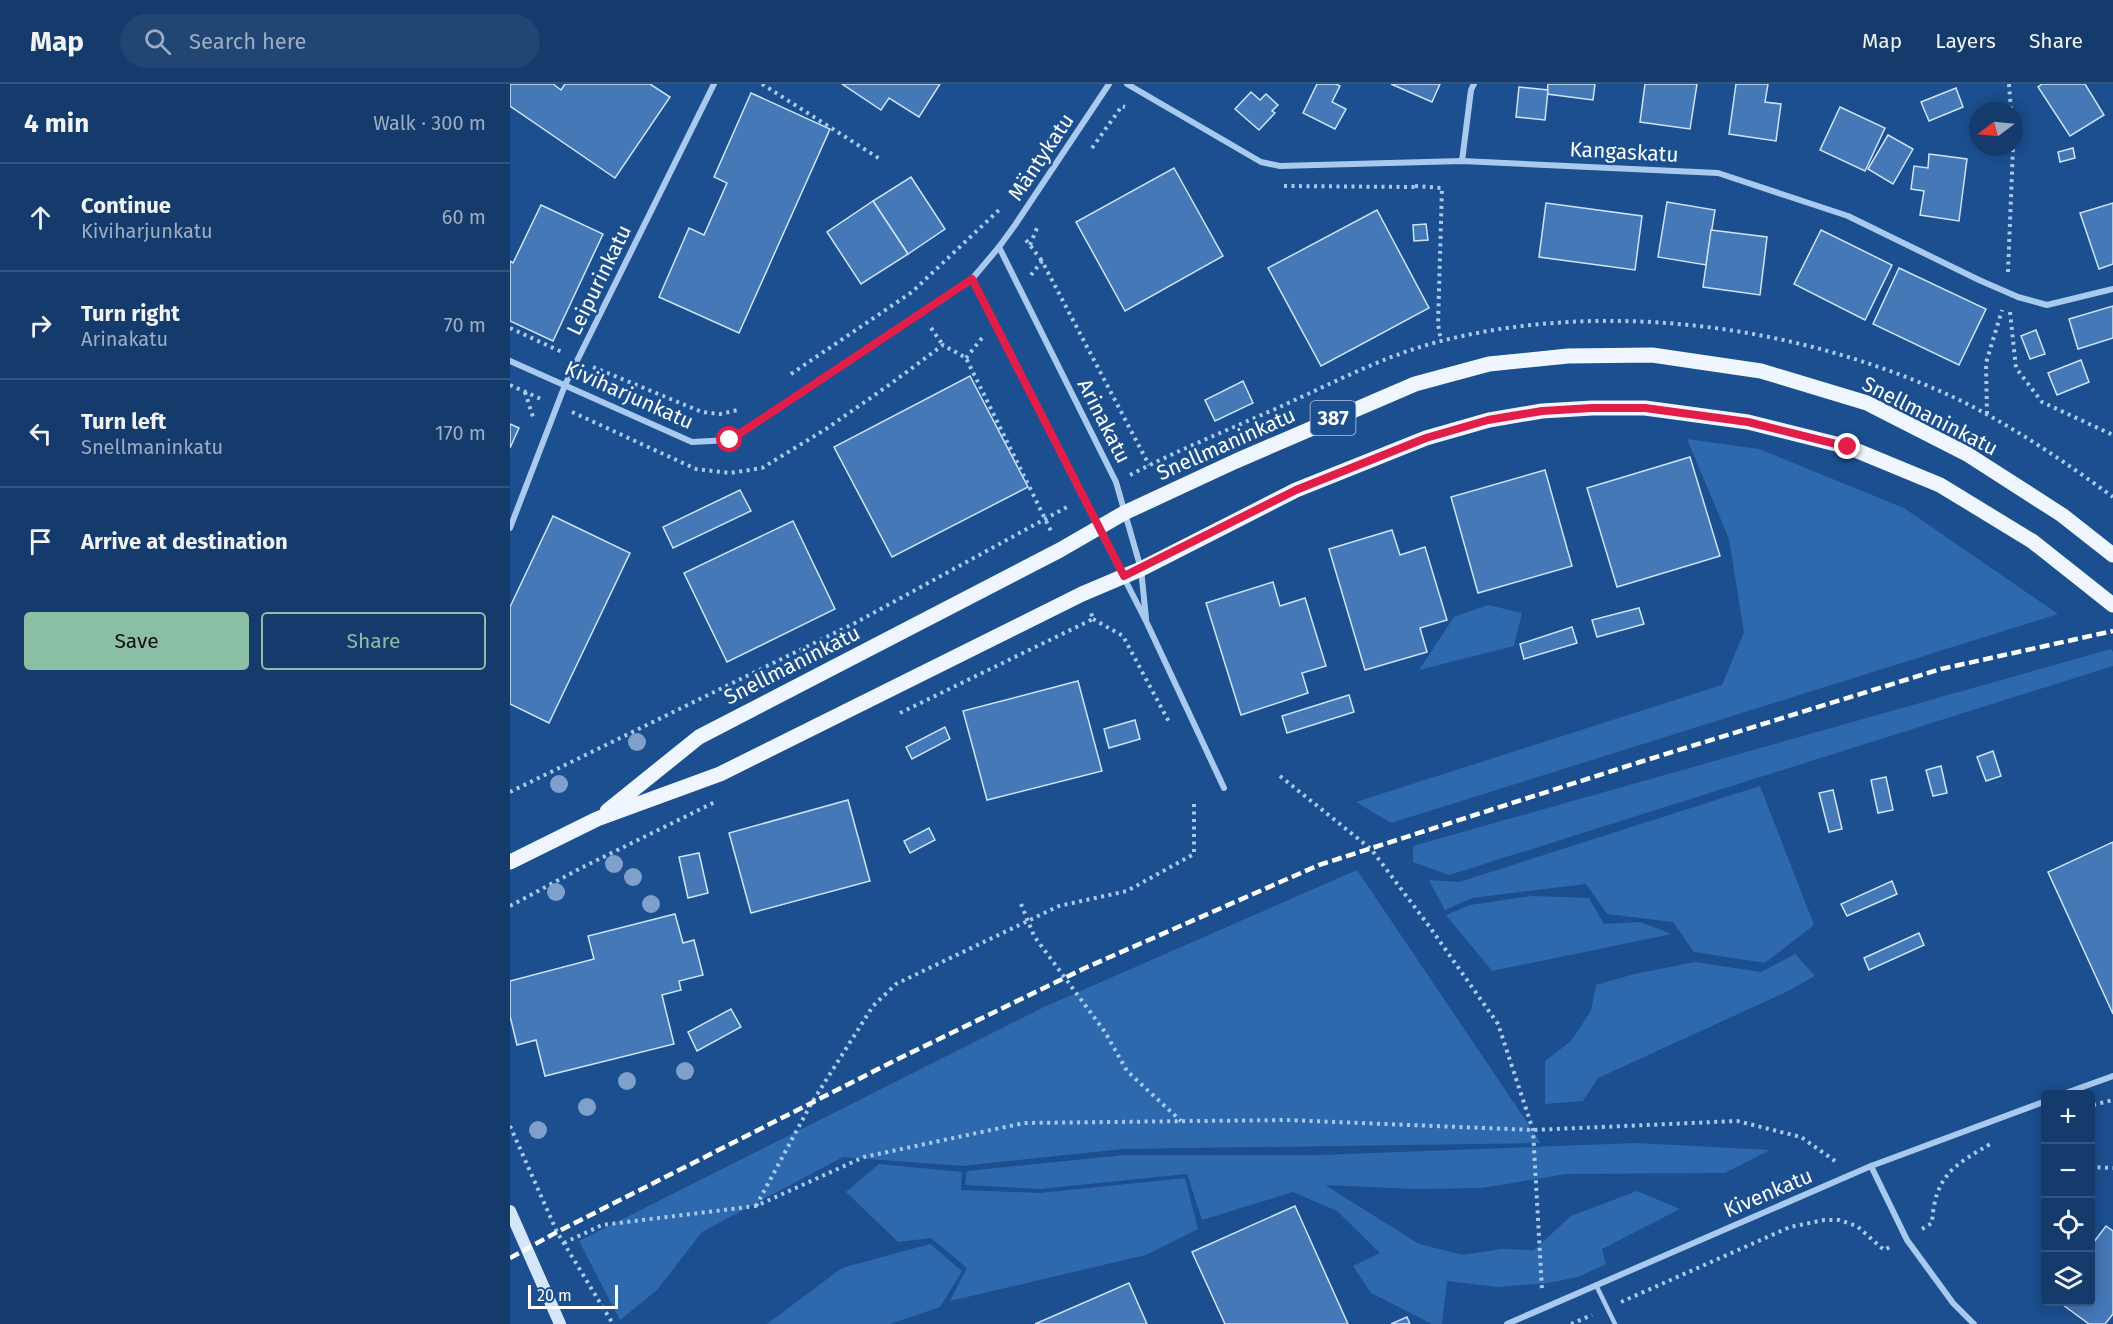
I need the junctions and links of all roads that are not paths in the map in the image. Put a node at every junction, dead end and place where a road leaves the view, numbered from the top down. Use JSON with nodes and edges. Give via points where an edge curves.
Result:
{"nodes":[{"id":1,"x":714,"y":84,"type":"edge"},
{"id":2,"x":1109,"y":84,"type":"edge"},
{"id":3,"x":1127,"y":84,"type":"edge"},
{"id":4,"x":1474,"y":84,"type":"edge"},
{"id":5,"x":1462,"y":160,"type":"junction"},
{"id":6,"x":999,"y":247,"type":"junction"},
{"id":7,"x":972,"y":279,"type":"junction"},
{"id":8,"x":2113,"y":289,"type":"edge"},
{"id":9,"x":510,"y":361,"type":"edge"},
{"id":10,"x":565,"y":385,"type":"junction"},
{"id":11,"x":1124,"y":513,"type":"junction"},
{"id":12,"x":510,"y":528,"type":"edge"},
{"id":13,"x":1099,"y":528,"type":"junction"},
{"id":14,"x":2113,"y":555,"type":"edge"},
{"id":15,"x":1141,"y":569,"type":"junction"},
{"id":16,"x":1124,"y":576,"type":"junction"},
{"id":17,"x":2113,"y":605,"type":"edge"},
{"id":18,"x":1146,"y":621,"type":"junction"},
{"id":19,"x":1224,"y":788,"type":"dead end"},
{"id":20,"x":597,"y":819,"type":"junction"},
{"id":21,"x":510,"y":862,"type":"edge"},
{"id":22,"x":2113,"y":1076,"type":"edge"},
{"id":23,"x":2076,"y":1090,"type":"edge"},
{"id":24,"x":2041,"y":1103,"type":"edge"},
{"id":25,"x":1871,"y":1166,"type":"junction"},
{"id":26,"x":510,"y":1211,"type":"edge"},
{"id":27,"x":1596,"y":1285,"type":"junction"},
{"id":28,"x":1968,"y":1318,"type":"junction"},
{"id":29,"x":560,"y":1324,"type":"edge"},
{"id":30,"x":1507,"y":1324,"type":"edge"},
{"id":31,"x":1616,"y":1324,"type":"edge"},
{"id":32,"x":1963,"y":1324,"type":"edge"},
{"id":33,"x":1974,"y":1324,"type":"edge"}],
"edges":[{"from":1,"to":10,"type":"street","name":"Leipurinkatu"},
{"from":2,"to":6,"type":"street","name":"Mäntykatu"},
{"from":3,"to":5,"type":"street","name":"Kangaskatu","via":[[1261,162],[1280,166]]},
{"from":4,"to":5,"type":"street"},
{"from":5,"to":8,"type":"street","name":"Kangaskatu","via":[[1718,173],[1848,216],[2007,292],[2047,305]]},
{"from":6,"to":7,"type":"street","name":"Kiviharjunkatu"},
{"from":6,"to":11,"type":"street","name":"Arinakatu","via":[[1116,482]]},
{"from":7,"to":10,"type":"street","name":"Kiviharjunkatu","via":[[730,440],[692,442]]},
{"from":7,"to":13,"type":"street","name":"Arinakatu"},
{"from":9,"to":10,"type":"street","name":"Kiviharjunkatu"},
{"from":10,"to":12,"type":"street","name":"Leipurinkatu"},
{"from":11,"to":13,"type":"main road","name":"Snellmaninkatu","number":"387"},
{"from":11,"to":14,"type":"main road","name":"Snellmaninkatu","number":"387","via":[[1415,384],[1489,364],[1568,356],[1652,355],[1761,371],[1867,404],[1967,454],[2062,515]]},
{"from":11,"to":15,"type":"street","name":"Arinakatu"},
{"from":13,"to":16,"type":"street","name":"Arinakatu"},
{"from":13,"to":20,"type":"main road","name":"Snellmaninkatu","number":"387","via":[[699,737]]},
{"from":15,"to":16,"type":"main road","name":"Snellmaninkatu"},
{"from":15,"to":17,"type":"main road","name":"Snellmaninkatu","via":[[1296,490],[1426,438],[1488,420],[1542,411],[1645,408],[1748,422],[1848,447],[1910,472],[1940,485],[2032,541]]},
{"from":15,"to":18,"type":"street","name":"Arinakatu"},
{"from":16,"to":18,"type":"street","name":"Arinakatu"},
{"from":16,"to":20,"type":"main road","name":"Snellmaninkatu","via":[[720,774]]},
{"from":18,"to":19,"type":"street","name":"Arinakatu"},
{"from":20,"to":21,"type":"main road","name":"Snellmaninkatu"},
{"from":22,"to":23,"type":"street"},
{"from":24,"to":25,"type":"street","name":"Kivenkatu"},
{"from":25,"to":27,"type":"street","name":"Kivenkatu"},
{"from":25,"to":28,"type":"street","via":[[1907,1240],[1941,1289]]},
{"from":26,"to":29,"type":"street"},
{"from":27,"to":30,"type":"street","name":"Kivenkatu"},
{"from":27,"to":31,"type":"lane"},
{"from":28,"to":32,"type":"lane"},
{"from":28,"to":33,"type":"street"}]}
